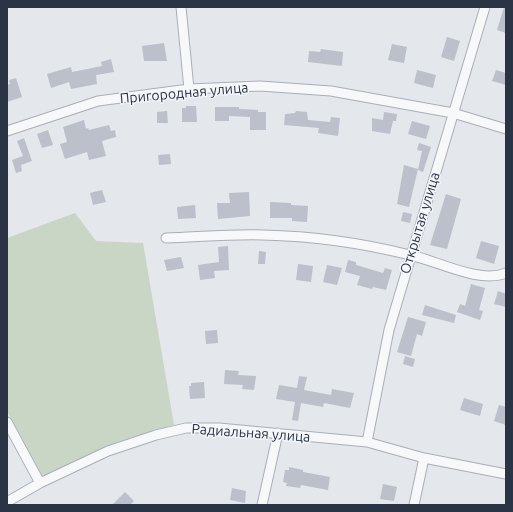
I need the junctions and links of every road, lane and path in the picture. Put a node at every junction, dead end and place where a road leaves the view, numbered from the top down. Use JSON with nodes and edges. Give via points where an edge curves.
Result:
{"nodes":[{"id":1,"x":181,"y":7,"type":"edge"},
{"id":2,"x":484,"y":7,"type":"edge"},
{"id":3,"x":189,"y":89,"type":"junction"},
{"id":4,"x":453,"y":113,"type":"junction"},
{"id":5,"x":506,"y":129,"type":"edge"},
{"id":6,"x":7,"y":131,"type":"edge"},
{"id":7,"x":166,"y":238,"type":"dead end"},
{"id":8,"x":411,"y":255,"type":"junction"},
{"id":9,"x":506,"y":273,"type":"edge"},
{"id":10,"x":7,"y":422,"type":"edge"},
{"id":11,"x":278,"y":433,"type":"junction"},
{"id":12,"x":368,"y":442,"type":"junction"},
{"id":13,"x":424,"y":458,"type":"junction"},
{"id":14,"x":506,"y":474,"type":"edge"},
{"id":15,"x":40,"y":483,"type":"junction"},
{"id":16,"x":7,"y":502,"type":"edge"},
{"id":17,"x":262,"y":505,"type":"edge"},
{"id":18,"x":414,"y":505,"type":"edge"}],
"edges":[{"from":1,"to":3,"type":"street"},
{"from":2,"to":4,"type":"street","name":"Открытая улица"},
{"from":3,"to":4,"type":"street","name":"Пригородная улица","via":[[260,86],[331,91]]},
{"from":3,"to":6,"type":"street","name":"Пригородная улица","via":[[98,101]]},
{"from":4,"to":5,"type":"street","name":"Пригородная улица"},
{"from":4,"to":8,"type":"street","name":"Открытая улица"},
{"from":7,"to":8,"type":"street","via":[[263,235],[340,241]]},
{"from":8,"to":9,"type":"street","via":[[482,276],[496,277]]},
{"from":8,"to":12,"type":"street","name":"Открытая улица","via":[[389,330]]},
{"from":10,"to":15,"type":"street"},
{"from":11,"to":12,"type":"street","name":"Радиальная улица"},
{"from":11,"to":15,"type":"street","name":"Радиальная улица","via":[[186,428],[108,451]]},
{"from":11,"to":17,"type":"street"},
{"from":12,"to":13,"type":"street","name":"Радиальная улица"},
{"from":13,"to":14,"type":"street","name":"Радиальная улица"},
{"from":13,"to":18,"type":"street"},
{"from":15,"to":16,"type":"street","name":"Радиальная улица"}]}
